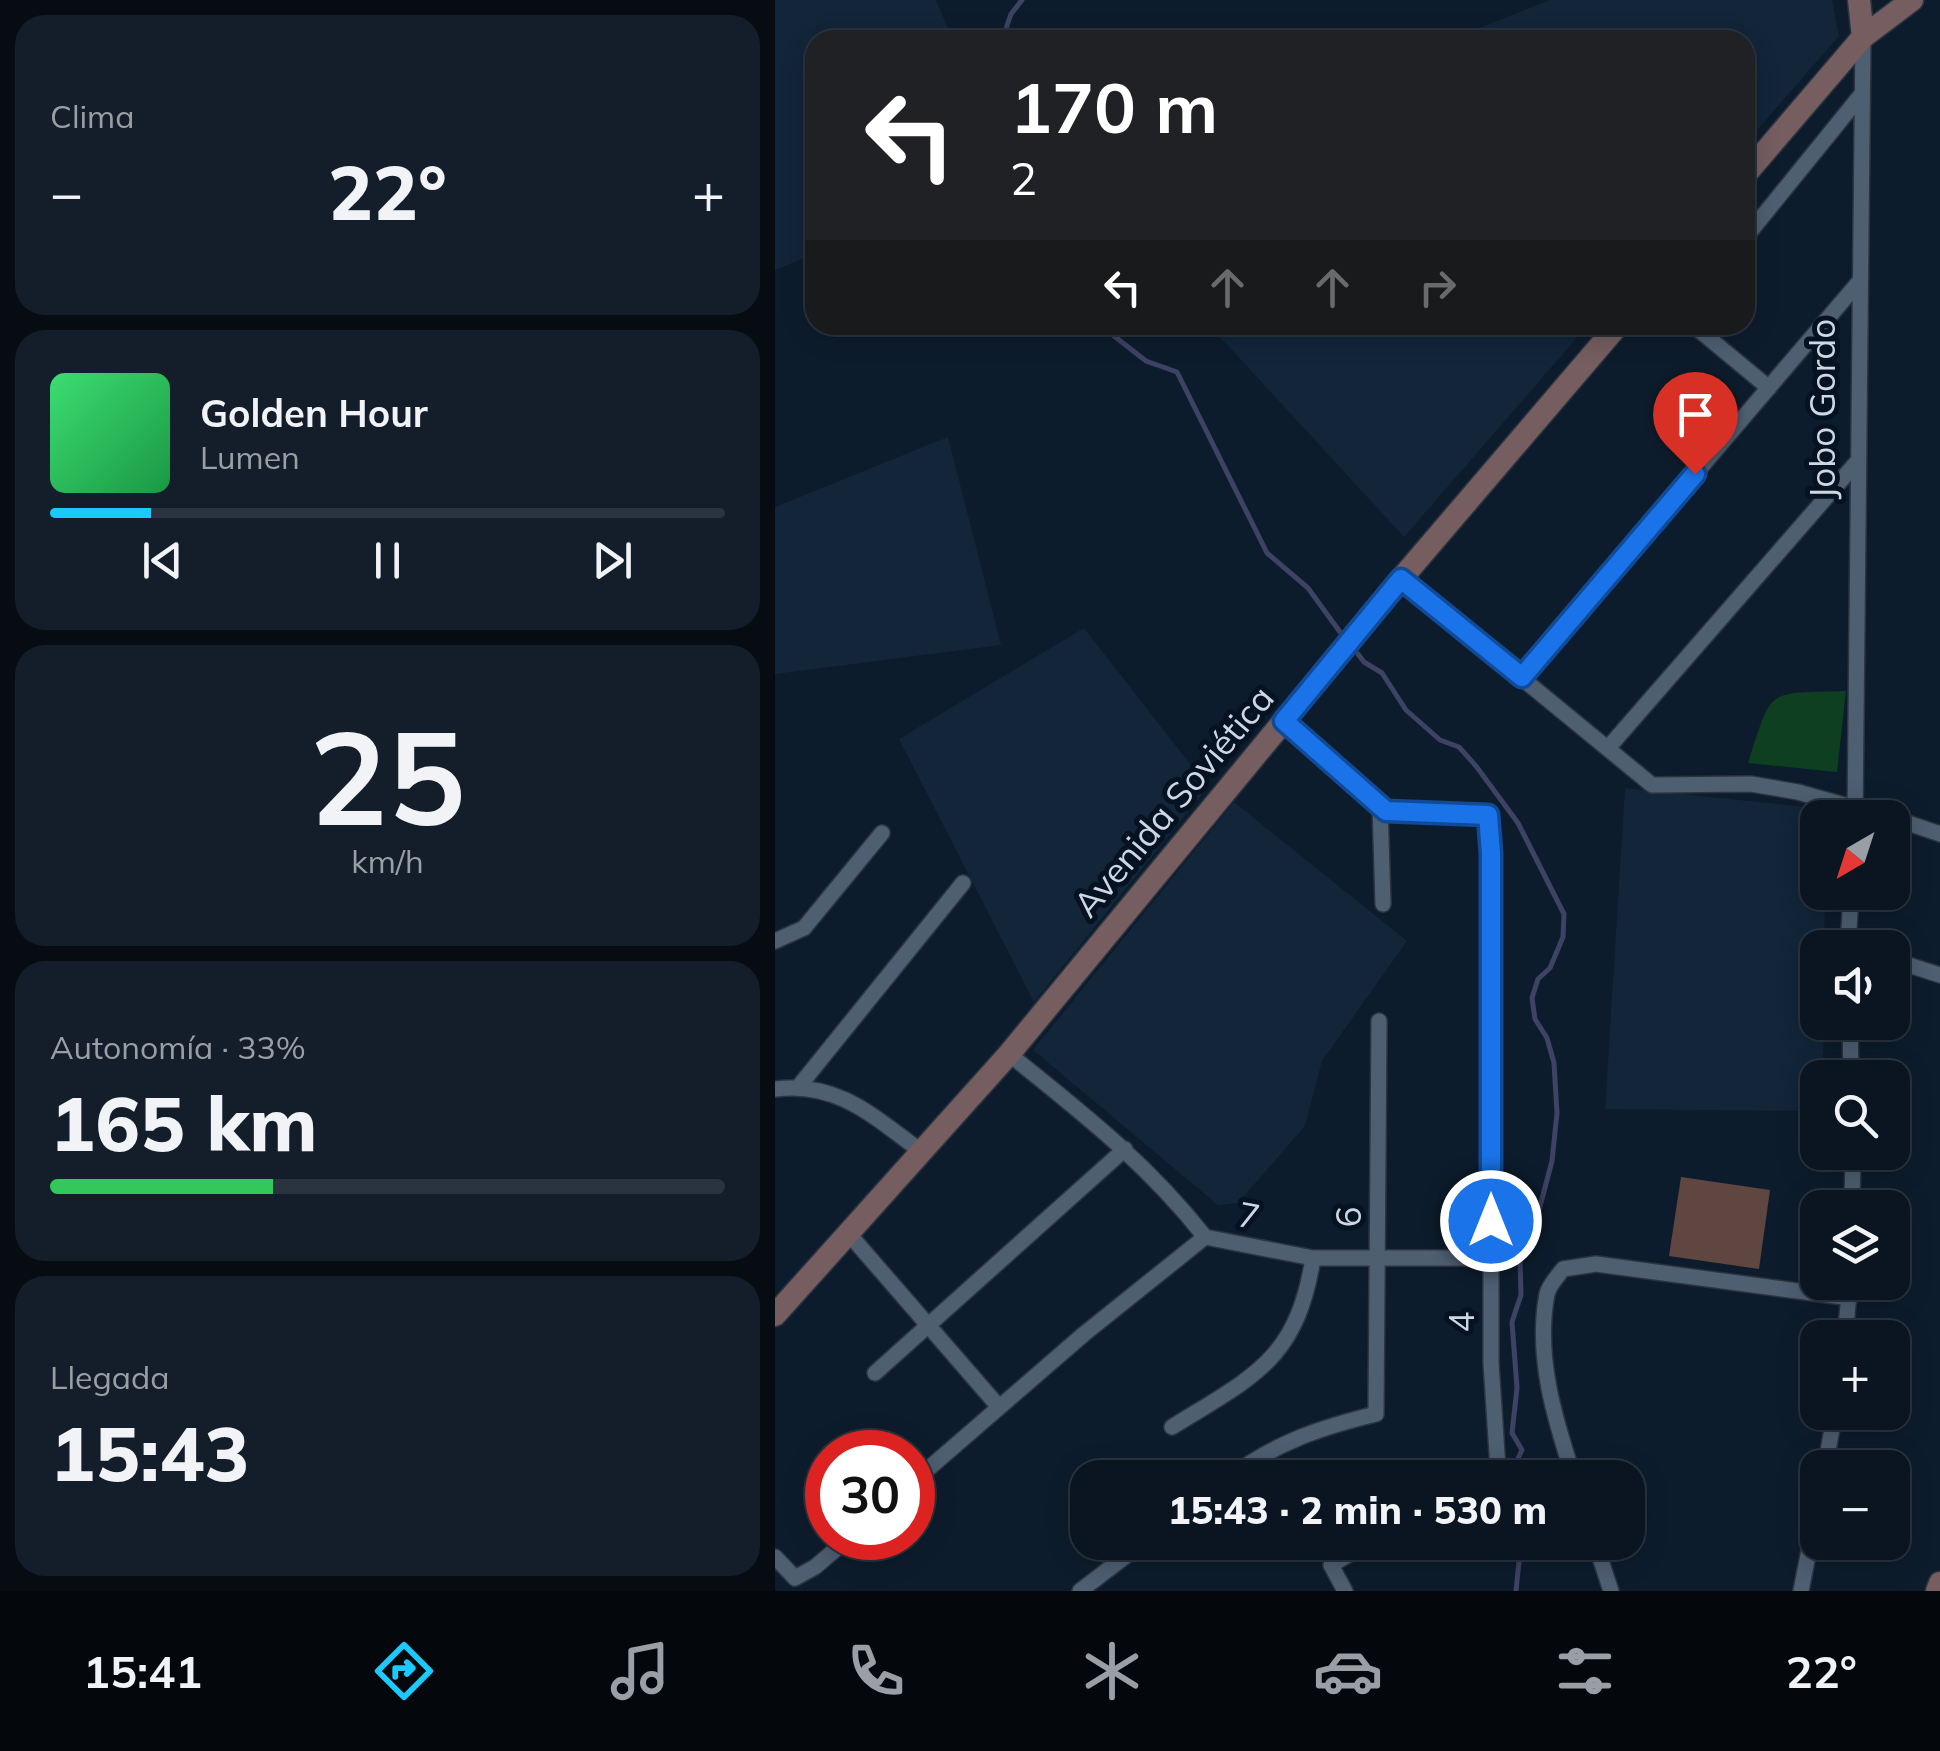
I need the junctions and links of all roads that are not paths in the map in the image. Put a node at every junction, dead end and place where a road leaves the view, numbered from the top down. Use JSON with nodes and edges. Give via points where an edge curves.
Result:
{"nodes":[{"id":1,"x":1859,"y":0,"type":"edge"},
{"id":2,"x":1912,"y":0,"type":"edge"},
{"id":3,"x":1863,"y":36,"type":"junction"},
{"id":4,"x":1861,"y":94,"type":"junction"},
{"id":5,"x":1755,"y":163,"type":"edge"},
{"id":6,"x":1755,"y":226,"type":"edge"},
{"id":7,"x":1858,"y":283,"type":"junction"},
{"id":8,"x":1608,"y":335,"type":"edge"},
{"id":9,"x":1705,"y":335,"type":"edge"},
{"id":10,"x":1769,"y":388,"type":"junction"},
{"id":11,"x":1857,"y":462,"type":"junction"},
{"id":12,"x":1401,"y":579,"type":"junction"},
{"id":13,"x":1522,"y":677,"type":"junction"},
{"id":14,"x":1284,"y":721,"type":"junction"},
{"id":15,"x":1607,"y":748,"type":"junction"},
{"id":16,"x":1810,"y":800,"type":"edge"},
{"id":17,"x":1855,"y":800,"type":"edge"},
{"id":18,"x":1380,"y":806,"type":"junction"},
{"id":19,"x":1910,"y":824,"type":"edge"},
{"id":20,"x":883,"y":833,"type":"dead end"},
{"id":21,"x":1940,"y":834,"type":"edge"},
{"id":22,"x":963,"y":882,"type":"dead end"},
{"id":23,"x":1383,"y":904,"type":"dead end"},
{"id":24,"x":775,"y":941,"type":"edge"},
{"id":25,"x":1910,"y":965,"type":"edge"},
{"id":26,"x":1940,"y":975,"type":"edge"},
{"id":27,"x":1379,"y":1021,"type":"dead end"},
{"id":28,"x":1009,"y":1054,"type":"junction"},
{"id":29,"x":800,"y":1086,"type":"junction"},
{"id":30,"x":775,"y":1089,"type":"edge"},
{"id":31,"x":1125,"y":1148,"type":"junction"},
{"id":32,"x":923,"y":1152,"type":"junction"},
{"id":33,"x":849,"y":1234,"type":"junction"},
{"id":34,"x":1205,"y":1236,"type":"junction"},
{"id":35,"x":1313,"y":1258,"type":"junction"},
{"id":36,"x":1491,"y":1258,"type":"junction"},
{"id":37,"x":1378,"y":1259,"type":"junction"},
{"id":38,"x":1800,"y":1285,"type":"edge"},
{"id":39,"x":775,"y":1316,"type":"edge"},
{"id":40,"x":930,"y":1327,"type":"junction"},
{"id":41,"x":875,"y":1374,"type":"dead end"},
{"id":42,"x":999,"y":1407,"type":"junction"},
{"id":43,"x":1173,"y":1427,"type":"dead end"},
{"id":44,"x":1252,"y":1460,"type":"edge"},
{"id":45,"x":1498,"y":1460,"type":"edge"},
{"id":46,"x":1568,"y":1460,"type":"edge"},
{"id":47,"x":935,"y":1463,"type":"edge"},
{"id":48,"x":775,"y":1557,"type":"edge"},
{"id":49,"x":823,"y":1560,"type":"edge"},
{"id":50,"x":1120,"y":1560,"type":"edge"},
{"id":51,"x":1339,"y":1560,"type":"edge"},
{"id":52,"x":1601,"y":1560,"type":"edge"},
{"id":53,"x":1807,"y":1560,"type":"edge"},
{"id":54,"x":1940,"y":1583,"type":"edge"},
{"id":55,"x":1080,"y":1591,"type":"edge"},
{"id":56,"x":1345,"y":1591,"type":"edge"},
{"id":57,"x":1611,"y":1591,"type":"edge"},
{"id":58,"x":1801,"y":1591,"type":"edge"},
{"id":59,"x":1937,"y":1591,"type":"edge"}],
"edges":[{"from":1,"to":3,"type":"street","name":"Jobo Gordo"},
{"from":2,"to":3,"type":"street"},
{"from":3,"to":4,"type":"street","name":"Jobo Gordo"},
{"from":3,"to":5,"type":"street"},
{"from":4,"to":6,"type":"street"},
{"from":4,"to":7,"type":"street","name":"Jobo Gordo"},
{"from":7,"to":10,"type":"street"},
{"from":7,"to":11,"type":"street","name":"Jobo Gordo"},
{"from":8,"to":12,"type":"street","name":"Avenida Soviética"},
{"from":9,"to":10,"type":"street"},
{"from":10,"to":13,"type":"street"},
{"from":11,"to":15,"type":"street"},
{"from":11,"to":17,"type":"street","name":"Jobo Gordo"},
{"from":12,"to":13,"type":"street"},
{"from":12,"to":14,"type":"street","name":"Avenida Soviética"},
{"from":13,"to":15,"type":"street"},
{"from":14,"to":18,"type":"street"},
{"from":14,"to":28,"type":"street","name":"Avenida Soviética"},
{"from":15,"to":16,"type":"street","via":[[1652,784],[1751,784]]},
{"from":18,"to":23,"type":"street"},
{"from":18,"to":36,"type":"street","name":"4","via":[[1488,815]]},
{"from":19,"to":21,"type":"street"},
{"from":20,"to":24,"type":"street","via":[[804,928]]},
{"from":22,"to":29,"type":"street"},
{"from":25,"to":26,"type":"street"},
{"from":27,"to":37,"type":"street","name":"6"},
{"from":28,"to":31,"type":"street","name":"7"},
{"from":28,"to":32,"type":"street","name":"Avenida Soviética"},
{"from":29,"to":30,"type":"street"},
{"from":29,"to":32,"type":"street","via":[[847,1098]]},
{"from":31,"to":34,"type":"street","name":"7"},
{"from":31,"to":40,"type":"street"},
{"from":32,"to":33,"type":"street","name":"Avenida Soviética"},
{"from":33,"to":39,"type":"street","name":"Avenida Soviética"},
{"from":33,"to":40,"type":"street"},
{"from":34,"to":35,"type":"street","name":"7"},
{"from":34,"to":42,"type":"street"},
{"from":35,"to":37,"type":"street","name":"7"},
{"from":35,"to":43,"type":"street","via":[[1307,1296],[1277,1354],[1259,1373]]},
{"from":36,"to":37,"type":"street","name":"7"},
{"from":36,"to":45,"type":"street","name":"4"},
{"from":37,"to":44,"type":"street","name":"6","via":[[1376,1414],[1319,1428]]},
{"from":38,"to":46,"type":"street","via":[[1595,1264],[1563,1268],[1547,1290],[1545,1342],[1551,1408]]},
{"from":40,"to":41,"type":"street"},
{"from":40,"to":42,"type":"street"},
{"from":42,"to":47,"type":"street"},
{"from":48,"to":49,"type":"street","via":[[795,1578]]},
{"from":50,"to":55,"type":"street"},
{"from":51,"to":56,"type":"street","via":[[1331,1565]]},
{"from":52,"to":57,"type":"street"},
{"from":53,"to":58,"type":"street"},
{"from":54,"to":59,"type":"street"}]}
